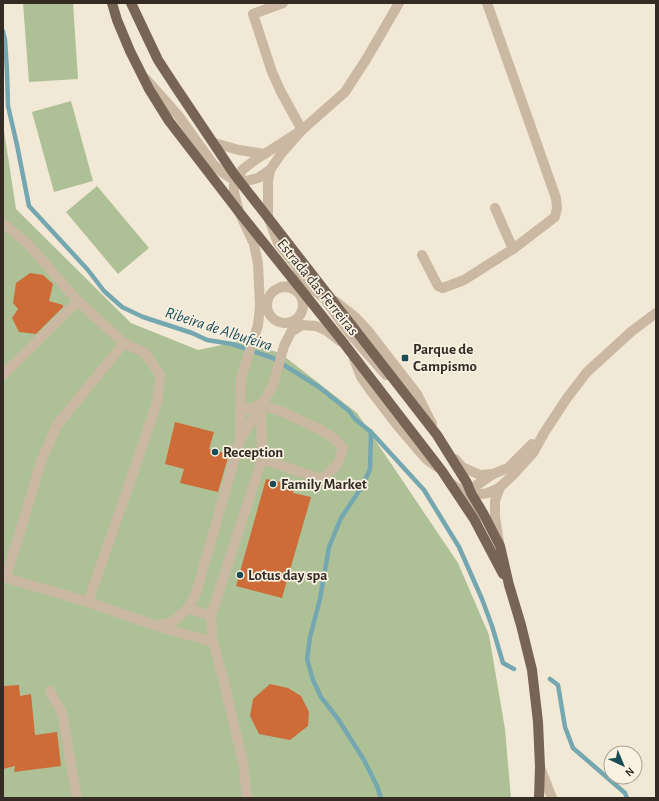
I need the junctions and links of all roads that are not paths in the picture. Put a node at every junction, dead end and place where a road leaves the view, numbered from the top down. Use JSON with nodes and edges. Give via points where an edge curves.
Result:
{"nodes":[{"id":1,"x":112,"y":3,"type":"edge"},
{"id":2,"x":131,"y":3,"type":"edge"},
{"id":3,"x":283,"y":3,"type":"edge"},
{"id":4,"x":399,"y":3,"type":"edge"},
{"id":5,"x":487,"y":3,"type":"edge"},
{"id":6,"x":141,"y":73,"type":"junction"},
{"id":7,"x":302,"y":130,"type":"junction"},
{"id":8,"x":214,"y":144,"type":"junction"},
{"id":9,"x":265,"y":154,"type":"junction"},
{"id":10,"x":270,"y":170,"type":"junction"},
{"id":11,"x":238,"y":179,"type":"junction"},
{"id":12,"x":495,"y":208,"type":"dead end"},
{"id":13,"x":239,"y":212,"type":"junction"},
{"id":14,"x":268,"y":217,"type":"junction"},
{"id":15,"x":3,"y":223,"type":"edge"},
{"id":16,"x":3,"y":230,"type":"edge"},
{"id":17,"x":27,"y":243,"type":"junction"},
{"id":18,"x":513,"y":249,"type":"junction"},
{"id":19,"x":422,"y":255,"type":"dead end"},
{"id":20,"x":300,"y":284,"type":"junction"},
{"id":21,"x":259,"y":285,"type":"junction"},
{"id":22,"x":281,"y":287,"type":"junction"},
{"id":23,"x":305,"y":295,"type":"junction"},
{"id":24,"x":330,"y":296,"type":"junction"},
{"id":25,"x":78,"y":301,"type":"junction"},
{"id":26,"x":303,"y":306,"type":"junction"},
{"id":27,"x":268,"y":311,"type":"junction"},
{"id":28,"x":656,"y":313,"type":"edge"},
{"id":29,"x":294,"y":320,"type":"junction"},
{"id":30,"x":291,"y":332,"type":"junction"},
{"id":31,"x":124,"y":343,"type":"junction"},
{"id":32,"x":348,"y":348,"type":"junction"},
{"id":33,"x":3,"y":374,"type":"edge"},
{"id":34,"x":401,"y":388,"type":"junction"},
{"id":35,"x":261,"y":405,"type":"junction"},
{"id":36,"x":240,"y":411,"type":"junction"},
{"id":37,"x":544,"y":433,"type":"junction"},
{"id":38,"x":437,"y":435,"type":"junction"},
{"id":39,"x":240,"y":440,"type":"junction"},
{"id":40,"x":444,"y":447,"type":"junction"},
{"id":41,"x":262,"y":459,"type":"junction"},
{"id":42,"x":493,"y":474,"type":"junction"},
{"id":43,"x":450,"y":483,"type":"junction"},
{"id":44,"x":500,"y":488,"type":"junction"},
{"id":45,"x":471,"y":493,"type":"junction"},
{"id":46,"x":478,"y":527,"type":"junction"},
{"id":47,"x":500,"y":546,"type":"junction"},
{"id":48,"x":4,"y":577,"type":"edge"},
{"id":49,"x":509,"y":585,"type":"junction"},
{"id":50,"x":88,"y":602,"type":"junction"},
{"id":51,"x":188,"y":608,"type":"junction"},
{"id":52,"x":211,"y":616,"type":"junction"},
{"id":53,"x":157,"y":626,"type":"junction"},
{"id":54,"x":213,"y":642,"type":"junction"},
{"id":55,"x":50,"y":691,"type":"dead end"},
{"id":56,"x":540,"y":767,"type":"junction"},
{"id":57,"x":77,"y":798,"type":"edge"},
{"id":58,"x":247,"y":798,"type":"edge"},
{"id":59,"x":539,"y":798,"type":"edge"},
{"id":60,"x":552,"y":798,"type":"edge"}],
"edges":[{"from":1,"to":6,"type":"main road","name":"Estrada das Ferreiras"},
{"from":2,"to":8,"type":"main road","name":"Estrada das Ferreiras","via":[[158,60]]},
{"from":3,"to":7,"type":"street","via":[[253,14],[272,72]]},
{"from":4,"to":7,"type":"street","via":[[345,92]]},
{"from":5,"to":18,"type":"street","via":[[556,198],[555,217]]},
{"from":6,"to":11,"type":"street","via":[[178,115],[213,164],[231,178]]},
{"from":6,"to":13,"type":"main road","name":"Estrada das Ferreiras","via":[[169,121]]},
{"from":7,"to":9,"type":"street"},
{"from":7,"to":10,"type":"street"},
{"from":8,"to":9,"type":"street"},
{"from":8,"to":11,"type":"main road","name":"Estrada das Ferreiras"},
{"from":9,"to":11,"type":"street","via":[[242,170]]},
{"from":10,"to":11,"type":"street","via":[[258,178],[246,181]]},
{"from":10,"to":14,"type":"street"},
{"from":11,"to":13,"type":"street","via":[[234,184],[234,192]]},
{"from":11,"to":14,"type":"main road","name":"Estrada das Ferreiras"},
{"from":12,"to":18,"type":"street"},
{"from":13,"to":20,"type":"main road","name":"Estrada das Ferreiras"},
{"from":13,"to":21,"type":"street","via":[[254,244]]},
{"from":14,"to":20,"type":"street","via":[[278,243],[301,275]]},
{"from":14,"to":24,"type":"main road","name":"Estrada das Ferreiras"},
{"from":15,"to":17,"type":"street"},
{"from":16,"to":17,"type":"street"},
{"from":17,"to":25,"type":"street"},
{"from":18,"to":19,"type":"street","via":[[464,280],[443,288],[438,286]]},
{"from":20,"to":22,"type":"street"},
{"from":20,"to":23,"type":"main road","name":"Estrada das Ferreiras"},
{"from":20,"to":34,"type":"street","via":[[324,298],[383,373]]},
{"from":21,"to":27,"type":"street"},
{"from":21,"to":36,"type":"street","via":[[258,325],[242,378]]},
{"from":22,"to":26,"type":"street","via":[[292,288],[299,293]]},
{"from":22,"to":27,"type":"street","via":[[268,298]]},
{"from":23,"to":26,"type":"street"},
{"from":23,"to":32,"type":"main road","name":"Estrada das Ferreiras"},
{"from":24,"to":34,"type":"main road","name":"Estrada das Ferreiras"},
{"from":24,"to":38,"type":"street","via":[[369,332],[417,394]]},
{"from":25,"to":31,"type":"street"},
{"from":25,"to":33,"type":"street"},
{"from":26,"to":29,"type":"street","via":[[302,312]]},
{"from":27,"to":29,"type":"street","via":[[280,322]]},
{"from":28,"to":37,"type":"street","via":[[587,372]]},
{"from":29,"to":30,"type":"street"},
{"from":30,"to":32,"type":"street","via":[[302,325],[316,326],[327,331]]},
{"from":30,"to":35,"type":"street","via":[[284,346],[274,382]]},
{"from":31,"to":48,"type":"street","via":[[57,425],[42,459]]},
{"from":31,"to":50,"type":"street","via":[[145,353],[160,375],[156,403]]},
{"from":32,"to":43,"type":"main road","name":"Estrada das Ferreiras"},
{"from":34,"to":38,"type":"main road","name":"Estrada das Ferreiras"},
{"from":35,"to":36,"type":"street"},
{"from":35,"to":39,"type":"street"},
{"from":35,"to":41,"type":"street"},
{"from":35,"to":41,"type":"street","via":[[319,429],[335,439],[343,448],[339,461],[322,479]]},
{"from":36,"to":39,"type":"street"},
{"from":37,"to":42,"type":"street","via":[[508,468]]},
{"from":37,"to":44,"type":"street","via":[[533,453]]},
{"from":38,"to":40,"type":"main road","name":"Estrada das Ferreiras"},
{"from":39,"to":51,"type":"street","via":[[196,593]]},
{"from":40,"to":42,"type":"street","via":[[462,467],[480,475]]},
{"from":40,"to":45,"type":"main road","name":"Estrada das Ferreiras"},
{"from":41,"to":52,"type":"street"},
{"from":42,"to":45,"type":"street","via":[[474,487]]},
{"from":43,"to":45,"type":"street","via":[[467,494]]},
{"from":43,"to":46,"type":"main road","name":"Estrada das Ferreiras"},
{"from":44,"to":45,"type":"street","via":[[480,494]]},
{"from":44,"to":47,"type":"street","via":[[495,501],[495,517]]},
{"from":45,"to":46,"type":"street","via":[[470,501]]},
{"from":45,"to":47,"type":"main road","name":"Estrada das Ferreiras"},
{"from":46,"to":49,"type":"main road","name":"Estrada das Ferreiras"},
{"from":47,"to":49,"type":"main road","name":"Estrada das Ferreiras"},
{"from":48,"to":50,"type":"street"},
{"from":49,"to":56,"type":"main road","name":"Estrada das Ferreiras","via":[[532,670]]},
{"from":50,"to":53,"type":"street"},
{"from":51,"to":52,"type":"street"},
{"from":51,"to":53,"type":"street","via":[[174,621]]},
{"from":52,"to":54,"type":"street"},
{"from":53,"to":54,"type":"street"},
{"from":54,"to":58,"type":"street","via":[[244,767]]},
{"from":55,"to":57,"type":"street","via":[[62,713]]},
{"from":56,"to":59,"type":"main road","name":"Estrada das Ferreiras"},
{"from":56,"to":60,"type":"street"}]}
